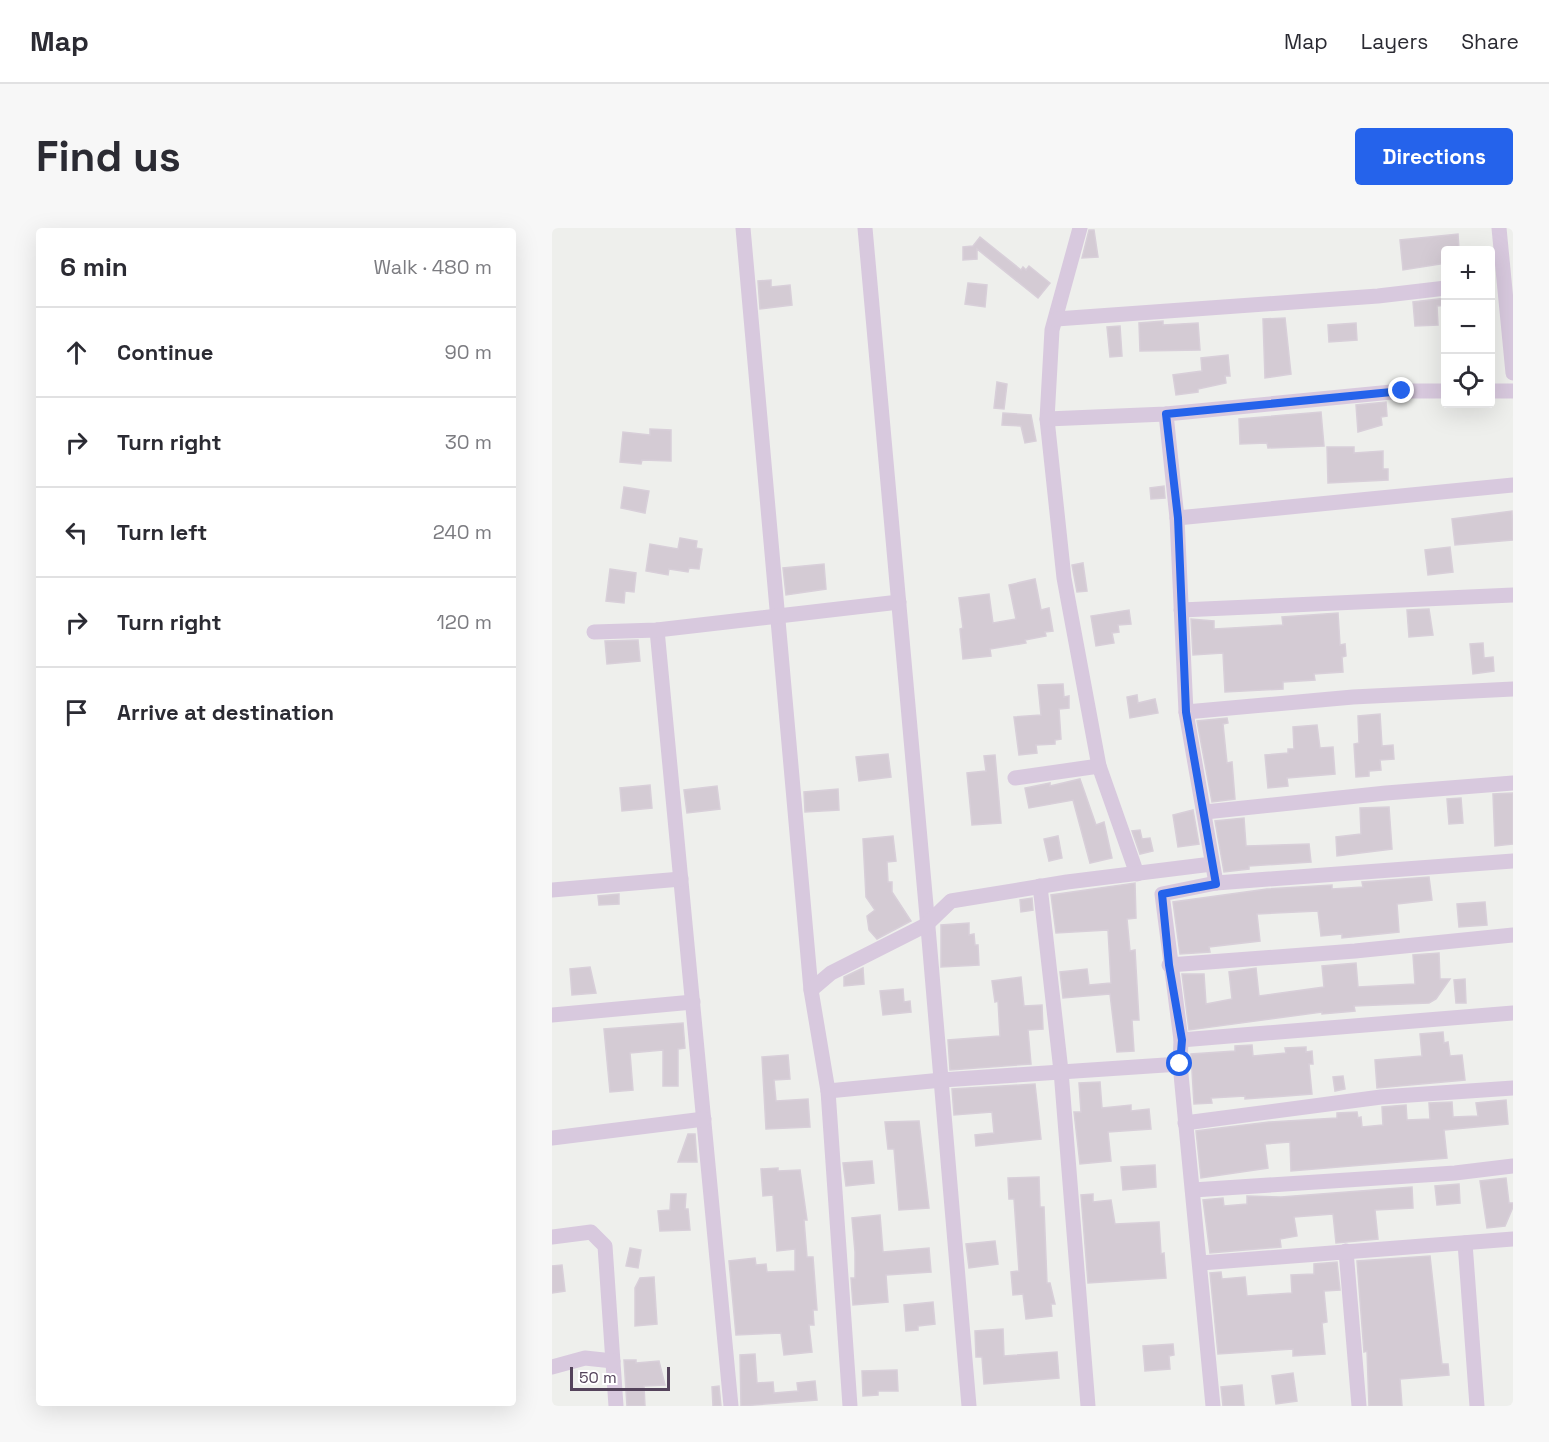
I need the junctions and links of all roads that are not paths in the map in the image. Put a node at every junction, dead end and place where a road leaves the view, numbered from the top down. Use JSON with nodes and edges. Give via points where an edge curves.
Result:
{"nodes":[{"id":1,"x":742,"y":228,"type":"edge"},
{"id":2,"x":866,"y":228,"type":"edge"},
{"id":3,"x":1080,"y":228,"type":"edge"},
{"id":4,"x":1499,"y":228,"type":"edge"},
{"id":5,"x":1497,"y":282,"type":"edge"},
{"id":6,"x":1441,"y":289,"type":"edge"},
{"id":7,"x":1056,"y":319,"type":"junction"},
{"id":8,"x":1513,"y":373,"type":"edge"},
{"id":9,"x":1441,"y":391,"type":"edge"},
{"id":10,"x":1495,"y":391,"type":"edge"},
{"id":11,"x":1513,"y":391,"type":"edge"},
{"id":12,"x":1166,"y":414,"type":"junction"},
{"id":13,"x":1047,"y":419,"type":"junction"},
{"id":14,"x":1513,"y":485,"type":"edge"},
{"id":15,"x":1178,"y":518,"type":"junction"},
{"id":16,"x":1513,"y":595,"type":"edge"},
{"id":17,"x":899,"y":602,"type":"junction"},
{"id":18,"x":1181,"y":610,"type":"junction"},
{"id":19,"x":778,"y":616,"type":"junction"},
{"id":20,"x":657,"y":630,"type":"junction"},
{"id":21,"x":594,"y":632,"type":"dead end"},
{"id":22,"x":1513,"y":689,"type":"edge"},
{"id":23,"x":1186,"y":712,"type":"junction"},
{"id":24,"x":1099,"y":766,"type":"junction"},
{"id":25,"x":1015,"y":778,"type":"dead end"},
{"id":26,"x":1513,"y":783,"type":"edge"},
{"id":27,"x":1205,"y":812,"type":"junction"},
{"id":28,"x":1513,"y":861,"type":"edge"},
{"id":29,"x":1212,"y":864,"type":"junction"},
{"id":30,"x":1137,"y":874,"type":"junction"},
{"id":31,"x":681,"y":879,"type":"junction"},
{"id":32,"x":1216,"y":884,"type":"junction"},
{"id":33,"x":1040,"y":886,"type":"junction"},
{"id":34,"x":552,"y":890,"type":"edge"},
{"id":35,"x":926,"y":926,"type":"junction"},
{"id":36,"x":1513,"y":934,"type":"edge"},
{"id":37,"x":1169,"y":965,"type":"junction"},
{"id":38,"x":811,"y":990,"type":"junction"},
{"id":39,"x":693,"y":1002,"type":"junction"},
{"id":40,"x":1513,"y":1013,"type":"edge"},
{"id":41,"x":552,"y":1015,"type":"edge"},
{"id":42,"x":1182,"y":1040,"type":"junction"},
{"id":43,"x":1180,"y":1064,"type":"junction"},
{"id":44,"x":1061,"y":1071,"type":"junction"},
{"id":45,"x":942,"y":1080,"type":"junction"},
{"id":46,"x":1513,"y":1088,"type":"edge"},
{"id":47,"x":828,"y":1091,"type":"junction"},
{"id":48,"x":705,"y":1119,"type":"junction"},
{"id":49,"x":1185,"y":1123,"type":"junction"},
{"id":50,"x":552,"y":1138,"type":"edge"},
{"id":51,"x":1513,"y":1166,"type":"edge"},
{"id":52,"x":1193,"y":1190,"type":"junction"},
{"id":53,"x":552,"y":1236,"type":"edge"},
{"id":54,"x":1513,"y":1239,"type":"edge"},
{"id":55,"x":1465,"y":1243,"type":"junction"},
{"id":56,"x":1346,"y":1251,"type":"junction"},
{"id":57,"x":1201,"y":1263,"type":"junction"},
{"id":58,"x":613,"y":1361,"type":"junction"},
{"id":59,"x":552,"y":1367,"type":"edge"},
{"id":60,"x":616,"y":1406,"type":"edge"},
{"id":61,"x":731,"y":1406,"type":"edge"},
{"id":62,"x":850,"y":1406,"type":"edge"},
{"id":63,"x":969,"y":1406,"type":"edge"},
{"id":64,"x":1088,"y":1406,"type":"edge"},
{"id":65,"x":1213,"y":1406,"type":"edge"},
{"id":66,"x":1359,"y":1406,"type":"edge"},
{"id":67,"x":1477,"y":1406,"type":"edge"}],
"edges":[{"from":1,"to":19,"type":"street"},
{"from":2,"to":17,"type":"street"},
{"from":3,"to":7,"type":"street"},
{"from":4,"to":5,"type":"street"},
{"from":5,"to":8,"type":"street"},
{"from":6,"to":7,"type":"street"},
{"from":7,"to":13,"type":"street"},
{"from":9,"to":12,"type":"street","via":[[1402,391]]},
{"from":10,"to":11,"type":"street"},
{"from":12,"to":13,"type":"street"},
{"from":12,"to":15,"type":"street"},
{"from":13,"to":24,"type":"street","via":[[1064,578]]},
{"from":14,"to":15,"type":"street"},
{"from":15,"to":18,"type":"street"},
{"from":16,"to":18,"type":"street"},
{"from":17,"to":19,"type":"street"},
{"from":17,"to":35,"type":"street"},
{"from":18,"to":23,"type":"street"},
{"from":19,"to":20,"type":"street"},
{"from":19,"to":38,"type":"street"},
{"from":20,"to":21,"type":"street"},
{"from":20,"to":31,"type":"street"},
{"from":22,"to":23,"type":"street","via":[[1353,697]]},
{"from":23,"to":27,"type":"street"},
{"from":24,"to":25,"type":"street"},
{"from":24,"to":30,"type":"street"},
{"from":26,"to":27,"type":"street"},
{"from":27,"to":29,"type":"street"},
{"from":28,"to":32,"type":"street"},
{"from":29,"to":30,"type":"street"},
{"from":29,"to":32,"type":"street"},
{"from":30,"to":33,"type":"street"},
{"from":31,"to":34,"type":"street"},
{"from":31,"to":39,"type":"street"},
{"from":32,"to":37,"type":"street","via":[[1162,894]]},
{"from":33,"to":35,"type":"street","via":[[951,901]]},
{"from":33,"to":44,"type":"street"},
{"from":35,"to":38,"type":"street","via":[[831,973]]},
{"from":35,"to":45,"type":"street"},
{"from":36,"to":37,"type":"street"},
{"from":37,"to":42,"type":"street"},
{"from":38,"to":47,"type":"street"},
{"from":39,"to":41,"type":"street"},
{"from":39,"to":48,"type":"street"},
{"from":40,"to":42,"type":"street"},
{"from":42,"to":43,"type":"street"},
{"from":43,"to":44,"type":"street"},
{"from":43,"to":49,"type":"street"},
{"from":44,"to":45,"type":"street"},
{"from":44,"to":64,"type":"street"},
{"from":45,"to":47,"type":"street"},
{"from":45,"to":63,"type":"street"},
{"from":46,"to":49,"type":"street","via":[[1381,1097]]},
{"from":47,"to":62,"type":"street"},
{"from":48,"to":50,"type":"street"},
{"from":48,"to":61,"type":"street"},
{"from":49,"to":52,"type":"street"},
{"from":51,"to":52,"type":"street"},
{"from":52,"to":57,"type":"street"},
{"from":53,"to":58,"type":"street","via":[[591,1232],[605,1246]]},
{"from":54,"to":55,"type":"street"},
{"from":55,"to":56,"type":"street"},
{"from":55,"to":67,"type":"street"},
{"from":56,"to":57,"type":"street"},
{"from":56,"to":66,"type":"street"},
{"from":57,"to":65,"type":"street"},
{"from":58,"to":59,"type":"street","via":[[585,1358]]},
{"from":58,"to":60,"type":"street"}]}
